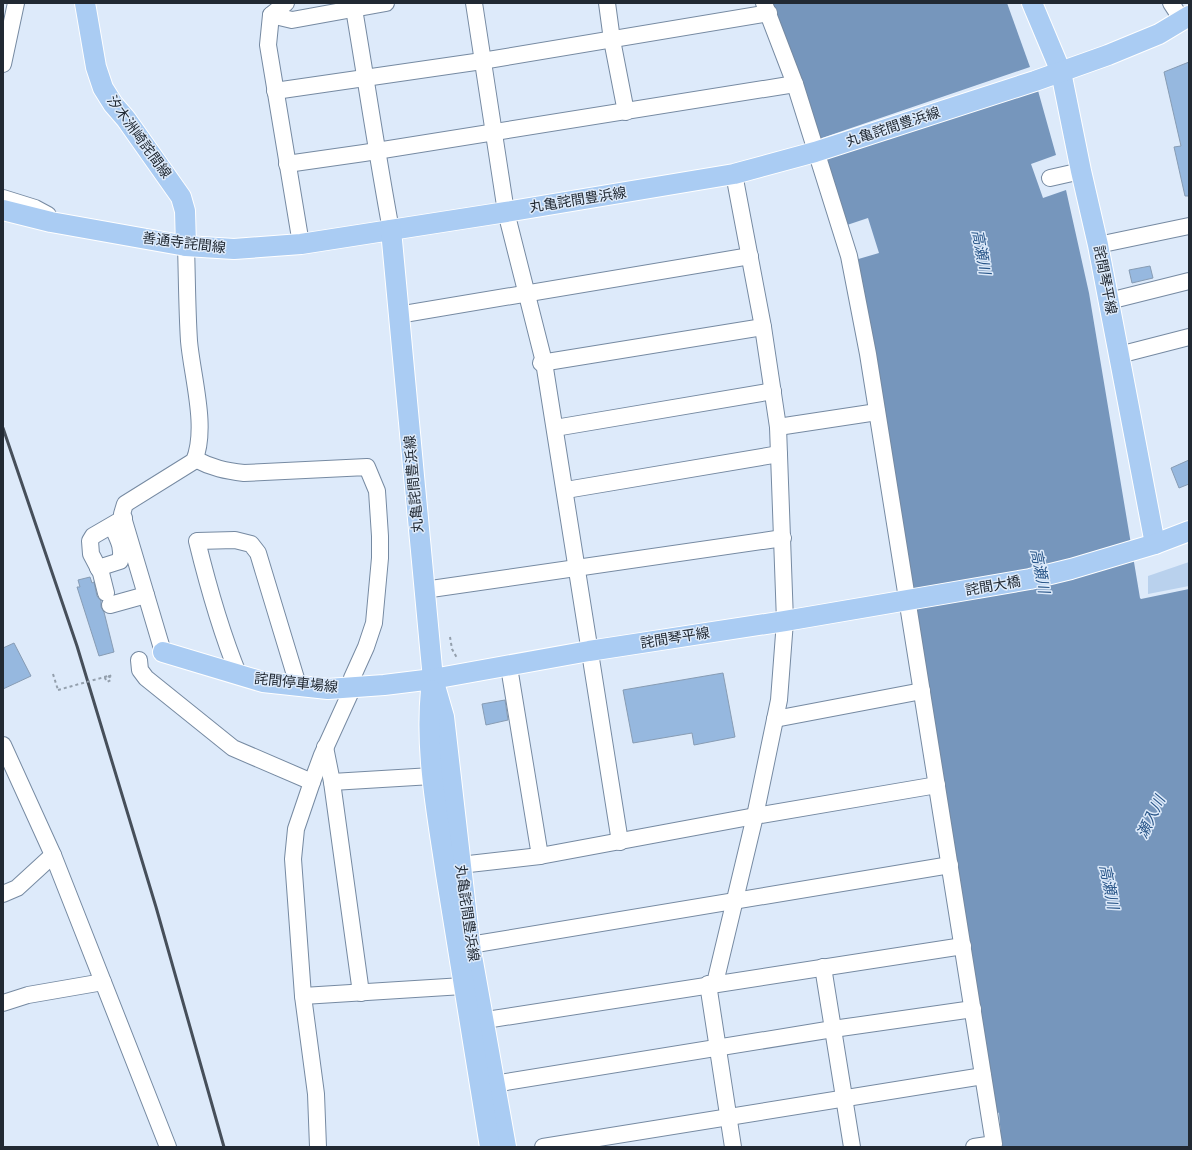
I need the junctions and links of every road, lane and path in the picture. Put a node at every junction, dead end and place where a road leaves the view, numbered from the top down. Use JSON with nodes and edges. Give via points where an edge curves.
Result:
{"nodes":[{"id":1,"x":16,"y":3,"type":"edge"},
{"id":2,"x":85,"y":3,"type":"edge"},
{"id":3,"x":286,"y":3,"type":"edge"},
{"id":4,"x":386,"y":3,"type":"edge"},
{"id":5,"x":474,"y":3,"type":"edge"},
{"id":6,"x":607,"y":3,"type":"edge"},
{"id":7,"x":1032,"y":3,"type":"edge"},
{"id":8,"x":1171,"y":3,"type":"edge"},
{"id":9,"x":353,"y":6,"type":"edge"},
{"id":10,"x":766,"y":8,"type":"edge"},
{"id":11,"x":271,"y":15,"type":"junction"},
{"id":12,"x":1185,"y":18,"type":"edge"},
{"id":13,"x":612,"y":40,"type":"junction"},
{"id":14,"x":482,"y":61,"type":"junction"},
{"id":15,"x":3,"y":64,"type":"edge"},
{"id":16,"x":1061,"y":72,"type":"junction"},
{"id":17,"x":366,"y":77,"type":"junction"},
{"id":18,"x":795,"y":84,"type":"junction"},
{"id":19,"x":275,"y":91,"type":"junction"},
{"id":20,"x":626,"y":112,"type":"junction"},
{"id":21,"x":493,"y":133,"type":"junction"},
{"id":22,"x":376,"y":150,"type":"junction"},
{"id":23,"x":815,"y":152,"type":"junction"},
{"id":24,"x":287,"y":164,"type":"junction"},
{"id":25,"x":1081,"y":171,"type":"junction"},
{"id":26,"x":734,"y":174,"type":"junction"},
{"id":27,"x":1050,"y":178,"type":"dead end"},
{"id":28,"x":3,"y":198,"type":"edge"},
{"id":29,"x":3,"y":210,"type":"edge"},
{"id":30,"x":506,"y":212,"type":"junction"},
{"id":31,"x":70,"y":225,"type":"junction"},
{"id":32,"x":1189,"y":226,"type":"edge"},
{"id":33,"x":391,"y":230,"type":"junction"},
{"id":34,"x":301,"y":244,"type":"junction"},
{"id":35,"x":1098,"y":245,"type":"junction"},
{"id":36,"x":186,"y":246,"type":"junction"},
{"id":37,"x":750,"y":256,"type":"junction"},
{"id":38,"x":1189,"y":281,"type":"edge"},
{"id":39,"x":528,"y":294,"type":"junction"},
{"id":40,"x":1109,"y":301,"type":"junction"},
{"id":41,"x":398,"y":315,"type":"junction"},
{"id":42,"x":763,"y":327,"type":"junction"},
{"id":43,"x":1189,"y":337,"type":"edge"},
{"id":44,"x":1119,"y":355,"type":"junction"},
{"id":45,"x":543,"y":363,"type":"junction"},
{"id":46,"x":773,"y":391,"type":"junction"},
{"id":47,"x":877,"y":412,"type":"junction"},
{"id":48,"x":778,"y":427,"type":"junction"},
{"id":49,"x":555,"y":428,"type":"junction"},
{"id":50,"x":778,"y":454,"type":"junction"},
{"id":51,"x":195,"y":459,"type":"junction"},
{"id":52,"x":566,"y":490,"type":"junction"},
{"id":53,"x":118,"y":522,"type":"junction"},
{"id":54,"x":1189,"y":531,"type":"edge"},
{"id":55,"x":783,"y":538,"type":"junction"},
{"id":56,"x":1155,"y":544,"type":"junction"},
{"id":57,"x":98,"y":568,"type":"junction"},
{"id":58,"x":577,"y":569,"type":"junction"},
{"id":59,"x":424,"y":590,"type":"junction"},
{"id":60,"x":146,"y":595,"type":"junction"},
{"id":61,"x":912,"y":599,"type":"junction"},
{"id":62,"x":785,"y":621,"type":"junction"},
{"id":63,"x":589,"y":651,"type":"junction"},
{"id":64,"x":163,"y":652,"type":"joint"},
{"id":65,"x":139,"y":660,"type":"dead end"},
{"id":66,"x":509,"y":666,"type":"junction"},
{"id":67,"x":53,"y":674,"type":"dead end"},
{"id":68,"x":112,"y":675,"type":"dead end"},
{"id":69,"x":239,"y":676,"type":"junction"},
{"id":70,"x":433,"y":679,"type":"junction"},
{"id":71,"x":298,"y":685,"type":"junction"},
{"id":72,"x":353,"y":687,"type":"junction"},
{"id":73,"x":922,"y":691,"type":"junction"},
{"id":74,"x":776,"y":719,"type":"junction"},
{"id":75,"x":3,"y":745,"type":"edge"},
{"id":76,"x":325,"y":747,"type":"junction"},
{"id":77,"x":432,"y":776,"type":"junction"},
{"id":78,"x":312,"y":782,"type":"junction"},
{"id":79,"x":332,"y":782,"type":"junction"},
{"id":80,"x":937,"y":785,"type":"junction"},
{"id":81,"x":755,"y":816,"type":"junction"},
{"id":82,"x":620,"y":842,"type":"junction"},
{"id":83,"x":53,"y":855,"type":"junction"},
{"id":84,"x":540,"y":856,"type":"junction"},
{"id":85,"x":460,"y":865,"type":"junction"},
{"id":86,"x":950,"y":865,"type":"junction"},
{"id":87,"x":3,"y":894,"type":"edge"},
{"id":88,"x":734,"y":901,"type":"junction"},
{"id":89,"x":470,"y":945,"type":"junction"},
{"id":90,"x":963,"y":946,"type":"junction"},
{"id":91,"x":823,"y":967,"type":"junction"},
{"id":92,"x":103,"y":982,"type":"junction"},
{"id":93,"x":712,"y":983,"type":"junction"},
{"id":94,"x":463,"y":986,"type":"junction"},
{"id":95,"x":361,"y":993,"type":"junction"},
{"id":96,"x":303,"y":996,"type":"junction"},
{"id":97,"x":3,"y":1003,"type":"edge"},
{"id":98,"x":973,"y":1009,"type":"junction"},
{"id":99,"x":477,"y":1021,"type":"junction"},
{"id":100,"x":833,"y":1029,"type":"junction"},
{"id":101,"x":717,"y":1047,"type":"junction"},
{"id":102,"x":983,"y":1076,"type":"junction"},
{"id":103,"x":494,"y":1084,"type":"junction"},
{"id":104,"x":844,"y":1099,"type":"junction"},
{"id":105,"x":728,"y":1117,"type":"junction"},
{"id":106,"x":168,"y":1147,"type":"edge"},
{"id":107,"x":318,"y":1147,"type":"edge"},
{"id":108,"x":490,"y":1147,"type":"edge"},
{"id":109,"x":506,"y":1147,"type":"edge"},
{"id":110,"x":543,"y":1147,"type":"edge"},
{"id":111,"x":733,"y":1147,"type":"edge"},
{"id":112,"x":852,"y":1147,"type":"edge"},
{"id":113,"x":974,"y":1147,"type":"edge"}],
"edges":[{"from":1,"to":15,"type":"street"},
{"from":2,"to":36,"type":"main road","name":"汐木洲崎詫間線","via":[[96,67],[103,88],[181,197],[185,210]]},
{"from":3,"to":11,"type":"street"},
{"from":4,"to":9,"type":"street"},
{"from":5,"to":14,"type":"street"},
{"from":6,"to":13,"type":"street"},
{"from":7,"to":16,"type":"main road","name":"詫間琴平線"},
{"from":8,"to":12,"type":"street"},
{"from":9,"to":11,"type":"street","via":[[292,20]]},
{"from":9,"to":17,"type":"street"},
{"from":10,"to":13,"type":"street"},
{"from":10,"to":18,"type":"street"},
{"from":11,"to":19,"type":"street","via":[[268,45]]},
{"from":12,"to":16,"type":"main road","name":"丸亀詫間豊浜線","via":[[1159,34]]},
{"from":13,"to":14,"type":"street"},
{"from":13,"to":20,"type":"street"},
{"from":14,"to":17,"type":"street"},
{"from":14,"to":21,"type":"street"},
{"from":16,"to":23,"type":"main road","name":"丸亀詫間豊浜線"},
{"from":16,"to":25,"type":"main road","name":"詫間琴平線"},
{"from":17,"to":19,"type":"street"},
{"from":17,"to":22,"type":"street"},
{"from":18,"to":20,"type":"street"},
{"from":18,"to":23,"type":"street"},
{"from":19,"to":24,"type":"street"},
{"from":20,"to":21,"type":"street"},
{"from":21,"to":22,"type":"street"},
{"from":21,"to":30,"type":"street"},
{"from":22,"to":24,"type":"street"},
{"from":22,"to":33,"type":"street"},
{"from":23,"to":26,"type":"main road","name":"丸亀詫間豊浜線"},
{"from":23,"to":47,"type":"street","via":[[849,256]]},
{"from":24,"to":34,"type":"street"},
{"from":25,"to":27,"type":"street"},
{"from":25,"to":35,"type":"main road","name":"詫間琴平線"},
{"from":26,"to":30,"type":"main road","name":"丸亀詫間豊浜線"},
{"from":26,"to":37,"type":"street"},
{"from":28,"to":31,"type":"street","via":[[35,208]]},
{"from":29,"to":31,"type":"main road","name":"善通寺詫間線"},
{"from":30,"to":33,"type":"main road","name":"丸亀詫間豊浜線"},
{"from":30,"to":39,"type":"street"},
{"from":31,"to":36,"type":"main road","name":"善通寺詫間線"},
{"from":32,"to":35,"type":"street"},
{"from":33,"to":34,"type":"main road","name":"善通寺詫間線"},
{"from":33,"to":41,"type":"main road","name":"丸亀詫間豊浜線"},
{"from":34,"to":36,"type":"main road","name":"善通寺詫間線","via":[[234,249]]},
{"from":35,"to":40,"type":"main road","name":"詫間琴平線"},
{"from":36,"to":51,"type":"street","via":[[189,340],[199,418],[199,450]]},
{"from":37,"to":39,"type":"street"},
{"from":37,"to":42,"type":"street"},
{"from":38,"to":40,"type":"street"},
{"from":39,"to":41,"type":"street"},
{"from":39,"to":45,"type":"street"},
{"from":40,"to":44,"type":"main road","name":"詫間琴平線"},
{"from":41,"to":59,"type":"main road","name":"丸亀詫間豊浜線"},
{"from":42,"to":45,"type":"street"},
{"from":42,"to":46,"type":"street"},
{"from":43,"to":44,"type":"street"},
{"from":44,"to":56,"type":"main road","name":"詫間琴平線"},
{"from":45,"to":49,"type":"street"},
{"from":46,"to":48,"type":"street"},
{"from":46,"to":49,"type":"street"},
{"from":47,"to":48,"type":"street"},
{"from":47,"to":61,"type":"street"},
{"from":48,"to":50,"type":"street"},
{"from":49,"to":52,"type":"street"},
{"from":50,"to":52,"type":"street"},
{"from":50,"to":55,"type":"street"},
{"from":51,"to":53,"type":"street","via":[[126,504]]},
{"from":51,"to":72,"type":"street","via":[[211,467],[244,473],[367,467],[376,491],[380,558],[374,623],[352,678]]},
{"from":52,"to":58,"type":"street"},
{"from":53,"to":57,"type":"street","via":[[122,554],[120,561]]},
{"from":53,"to":57,"type":"street","via":[[93,536],[90,541],[91,554]]},
{"from":53,"to":60,"type":"street"},
{"from":54,"to":56,"type":"main road"},
{"from":55,"to":58,"type":"street"},
{"from":55,"to":62,"type":"street"},
{"from":56,"to":61,"type":"main road","name":"詫間大橋","via":[[1030,579]]},
{"from":57,"to":60,"type":"street","via":[[108,599]]},
{"from":58,"to":59,"type":"street"},
{"from":58,"to":63,"type":"street"},
{"from":59,"to":70,"type":"main road","name":"丸亀詫間豊浜線"},
{"from":60,"to":64,"type":"street"},
{"from":61,"to":62,"type":"main road","name":"詫間琴平線"},
{"from":61,"to":73,"type":"street"},
{"from":62,"to":63,"type":"main road","name":"詫間琴平線"},
{"from":62,"to":74,"type":"street","via":[[780,700]]},
{"from":63,"to":66,"type":"main road","name":"詫間琴平線"},
{"from":63,"to":82,"type":"street"},
{"from":64,"to":69,"type":"main road","name":"詫間停車場線"},
{"from":65,"to":78,"type":"street","via":[[140,670],[146,678],[233,748]]},
{"from":66,"to":70,"type":"main road","name":"詫間琴平線"},
{"from":66,"to":84,"type":"street"},
{"from":67,"to":68,"type":"path","bridge":true,"via":[[58,690],[108,676],[110,677],[111,679],[110,682],[106,682],[105,678],[106,677]]},
{"from":69,"to":71,"type":"main road","name":"詫間停車場線","via":[[263,682]]},
{"from":69,"to":71,"type":"street","via":[[208,582],[198,540],[235,540],[251,544],[258,553]]},
{"from":70,"to":72,"type":"main road","name":"詫間停車場線"},
{"from":70,"to":77,"type":"main road","name":"丸亀詫間豊浜線","via":[[428,718]]},
{"from":70,"to":85,"type":"main road","name":"丸亀詫間豊浜線","via":[[444,717]]},
{"from":71,"to":72,"type":"main road","name":"詫間停車場線","via":[[328,689]]},
{"from":72,"to":76,"type":"street"},
{"from":73,"to":74,"type":"street"},
{"from":73,"to":80,"type":"street"},
{"from":74,"to":81,"type":"street"},
{"from":75,"to":83,"type":"street"},
{"from":76,"to":78,"type":"street"},
{"from":76,"to":79,"type":"street"},
{"from":77,"to":79,"type":"street"},
{"from":77,"to":94,"type":"main road","name":"丸亀詫間豊浜線"},
{"from":78,"to":96,"type":"street","via":[[296,828],[293,859]]},
{"from":79,"to":95,"type":"street"},
{"from":80,"to":81,"type":"street"},
{"from":80,"to":86,"type":"street"},
{"from":81,"to":82,"type":"street"},
{"from":81,"to":88,"type":"street"},
{"from":82,"to":84,"type":"street"},
{"from":83,"to":87,"type":"street","via":[[17,888]]},
{"from":83,"to":92,"type":"street"},
{"from":84,"to":85,"type":"street"},
{"from":85,"to":89,"type":"main road","name":"丸亀詫間豊浜線"},
{"from":86,"to":88,"type":"street"},
{"from":86,"to":90,"type":"street"},
{"from":88,"to":89,"type":"street"},
{"from":88,"to":93,"type":"street"},
{"from":89,"to":99,"type":"main road","name":"丸亀詫間豊浜線"},
{"from":90,"to":91,"type":"street"},
{"from":90,"to":98,"type":"street"},
{"from":91,"to":93,"type":"street"},
{"from":91,"to":100,"type":"street"},
{"from":92,"to":97,"type":"street","via":[[28,995]]},
{"from":92,"to":106,"type":"street"},
{"from":93,"to":99,"type":"street"},
{"from":93,"to":101,"type":"street"},
{"from":94,"to":95,"type":"street"},
{"from":94,"to":99,"type":"main road","name":"丸亀詫間豊浜線"},
{"from":95,"to":96,"type":"street"},
{"from":96,"to":107,"type":"street","via":[[316,1094]]},
{"from":98,"to":100,"type":"street"},
{"from":98,"to":102,"type":"street"},
{"from":99,"to":103,"type":"main road","name":"丸亀詫間豊浜線"},
{"from":99,"to":108,"type":"main road","name":"丸亀詫間豊浜線"},
{"from":100,"to":101,"type":"street"},
{"from":100,"to":104,"type":"street"},
{"from":101,"to":103,"type":"street"},
{"from":101,"to":105,"type":"street"},
{"from":102,"to":104,"type":"street"},
{"from":102,"to":113,"type":"street","via":[[994,1144]]},
{"from":103,"to":109,"type":"main road","name":"丸亀詫間豊浜線"},
{"from":104,"to":105,"type":"street"},
{"from":104,"to":112,"type":"street"},
{"from":105,"to":110,"type":"street"},
{"from":105,"to":111,"type":"street"}]}
